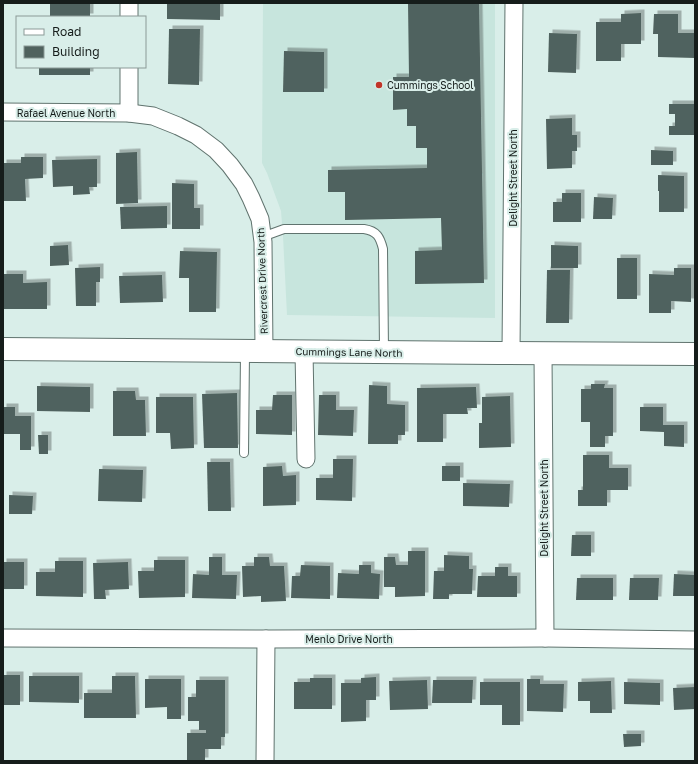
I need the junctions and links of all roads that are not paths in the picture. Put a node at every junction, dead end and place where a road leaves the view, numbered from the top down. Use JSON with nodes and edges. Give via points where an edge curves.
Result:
{"nodes":[{"id":1,"x":129,"y":3,"type":"edge"},
{"id":2,"x":514,"y":3,"type":"edge"},
{"id":3,"x":129,"y":16,"type":"edge"},
{"id":4,"x":129,"y":68,"type":"edge"},
{"id":5,"x":3,"y":112,"type":"edge"},
{"id":6,"x":129,"y":113,"type":"junction"},
{"id":7,"x":262,"y":237,"type":"junction"},
{"id":8,"x":3,"y":350,"type":"edge"},
{"id":9,"x":255,"y":351,"type":"junction"},
{"id":10,"x":304,"y":351,"type":"junction"},
{"id":11,"x":384,"y":352,"type":"junction"},
{"id":12,"x":512,"y":353,"type":"junction"},
{"id":13,"x":543,"y":353,"type":"junction"},
{"id":14,"x":695,"y":354,"type":"edge"},
{"id":15,"x":244,"y":452,"type":"dead end"},
{"id":16,"x":306,"y":459,"type":"dead end"},
{"id":17,"x":3,"y":638,"type":"edge"},
{"id":18,"x":545,"y":638,"type":"junction"},
{"id":19,"x":266,"y":639,"type":"junction"},
{"id":20,"x":695,"y":640,"type":"edge"},
{"id":21,"x":265,"y":761,"type":"edge"}],
"edges":[{"from":1,"to":3,"type":"street"},
{"from":2,"to":12,"type":"street","name":"Delight Street North"},
{"from":4,"to":6,"type":"street"},
{"from":5,"to":6,"type":"street","name":"Rafael Avenue North"},
{"from":6,"to":7,"type":"street","name":"Rivercrest Drive North","via":[[153,116],[178,126],[196,135],[216,150],[244,184],[260,219]]},
{"from":7,"to":9,"type":"street","name":"Rivercrest Drive North"},
{"from":7,"to":11,"type":"lane","via":[[289,229],[371,230],[377,235],[383,249]]},
{"from":8,"to":9,"type":"street","name":"Cummings Lane North"},
{"from":9,"to":10,"type":"street","name":"Cummings Lane North"},
{"from":9,"to":15,"type":"lane"},
{"from":10,"to":11,"type":"street","name":"Cummings Lane North"},
{"from":10,"to":16,"type":"street"},
{"from":11,"to":12,"type":"street","name":"Cummings Lane North"},
{"from":12,"to":13,"type":"street","name":"Cummings Lane North"},
{"from":13,"to":14,"type":"street","name":"Cummings Lane North"},
{"from":13,"to":18,"type":"street","name":"Delight Street North"},
{"from":17,"to":19,"type":"street","name":"Menlo Drive North"},
{"from":18,"to":19,"type":"street","name":"Menlo Drive North"},
{"from":18,"to":20,"type":"street","name":"Menlo Drive North"},
{"from":19,"to":21,"type":"street"}]}
